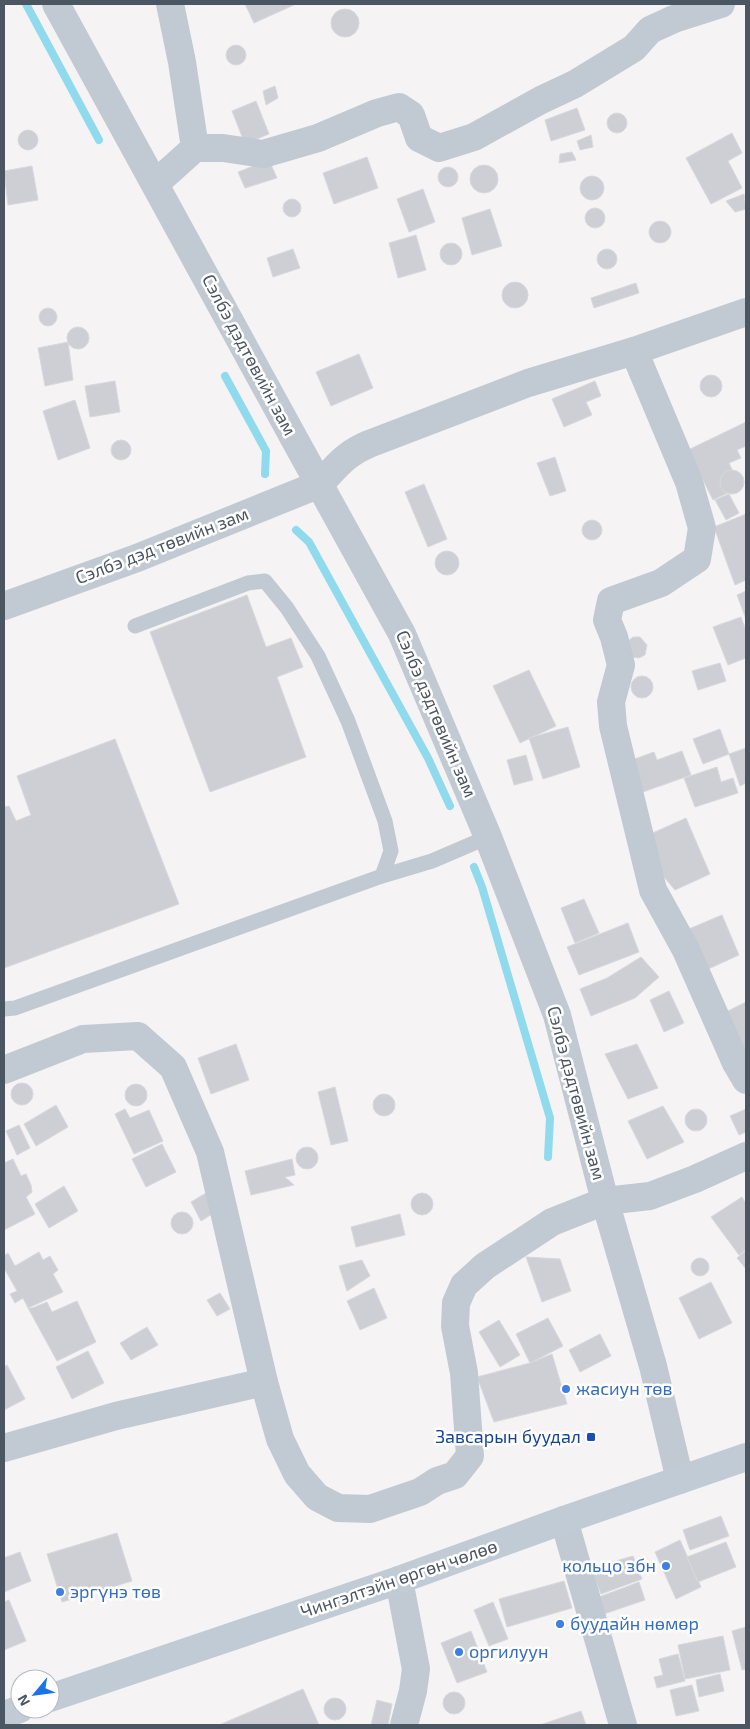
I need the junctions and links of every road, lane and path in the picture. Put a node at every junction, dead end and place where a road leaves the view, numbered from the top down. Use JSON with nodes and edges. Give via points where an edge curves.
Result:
{"nodes":[{"id":1,"x":56,"y":4,"type":"edge"},
{"id":2,"x":170,"y":4,"type":"edge"},
{"id":3,"x":721,"y":4,"type":"edge"},
{"id":4,"x":195,"y":148,"type":"junction"},
{"id":5,"x":156,"y":184,"type":"junction"},
{"id":6,"x":746,"y":312,"type":"edge"},
{"id":7,"x":634,"y":351,"type":"junction"},
{"id":8,"x":320,"y":484,"type":"junction"},
{"id":9,"x":4,"y":606,"type":"edge"},
{"id":10,"x":135,"y":626,"type":"dead end"},
{"id":11,"x":488,"y":837,"type":"junction"},
{"id":12,"x":382,"y":876,"type":"junction"},
{"id":13,"x":4,"y":1009,"type":"edge"},
{"id":14,"x":4,"y":1070,"type":"edge"},
{"id":15,"x":746,"y":1080,"type":"edge"},
{"id":16,"x":746,"y":1156,"type":"edge"},
{"id":17,"x":605,"y":1200,"type":"junction"},
{"id":18,"x":264,"y":1382,"type":"junction"},
{"id":19,"x":4,"y":1448,"type":"edge"},
{"id":20,"x":744,"y":1461,"type":"edge"},
{"id":21,"x":680,"y":1480,"type":"junction"},
{"id":22,"x":564,"y":1520,"type":"junction"},
{"id":23,"x":399,"y":1580,"type":"junction"},
{"id":24,"x":60,"y":1695,"type":"edge"},
{"id":25,"x":404,"y":1725,"type":"edge"},
{"id":26,"x":623,"y":1725,"type":"edge"}],
"edges":[{"from":1,"to":5,"type":"street","name":"Сэлбэ дэдтөвийн зам"},
{"from":2,"to":4,"type":"street"},
{"from":3,"to":4,"type":"street","via":[[650,30],[634,48],[575,84],[474,137],[439,148],[419,138],[411,115],[399,106],[318,138],[263,154]]},
{"from":4,"to":5,"type":"street"},
{"from":5,"to":8,"type":"street","name":"Сэлбэ дэдтөвийн зам"},
{"from":6,"to":7,"type":"street"},
{"from":7,"to":8,"type":"street","via":[[528,383],[356,449]]},
{"from":7,"to":15,"type":"street","via":[[689,482],[702,528],[698,559],[661,583],[611,601],[607,620],[621,665],[611,702],[613,726],[652,890],[686,950]]},
{"from":8,"to":9,"type":"street","name":"Сэлбэ дэд төвийн зам","via":[[137,558]]},
{"from":8,"to":11,"type":"street","name":"Сэлбэ дэдтөвийн зам","via":[[402,634]]},
{"from":10,"to":12,"type":"lane","via":[[248,583],[265,581],[318,656],[348,721],[390,843],[391,851]]},
{"from":11,"to":12,"type":"lane","via":[[432,861]]},
{"from":11,"to":17,"type":"street","name":"Сэлбэ дэдтөвийн зам","via":[[557,1015]]},
{"from":12,"to":13,"type":"lane","via":[[24,1005]]},
{"from":14,"to":18,"type":"street","via":[[83,1038],[138,1036],[173,1067],[210,1152]]},
{"from":16,"to":17,"type":"street","via":[[650,1196]]},
{"from":17,"to":18,"type":"street","via":[[552,1222],[485,1266],[464,1285],[456,1303],[455,1326],[464,1373],[470,1456],[455,1475],[420,1492],[370,1509],[338,1508],[317,1497],[297,1474],[280,1439]]},
{"from":17,"to":21,"type":"street","name":"Сэлбэ дэдтөвийн зам","via":[[653,1366]]},
{"from":18,"to":19,"type":"street","via":[[116,1416]]},
{"from":20,"to":21,"type":"main road","name":"Чингэлтэйн өргөн чөлөө"},
{"from":21,"to":22,"type":"main road","name":"Чингэлтэйн өргөн чөлөө"},
{"from":22,"to":23,"type":"main road","name":"Чингэлтэйн өргөн чөлөө"},
{"from":22,"to":26,"type":"street"},
{"from":23,"to":24,"type":"main road","name":"Чингэлтэйн өргөн чөлөө"},
{"from":23,"to":25,"type":"street","via":[[416,1669]]}]}
